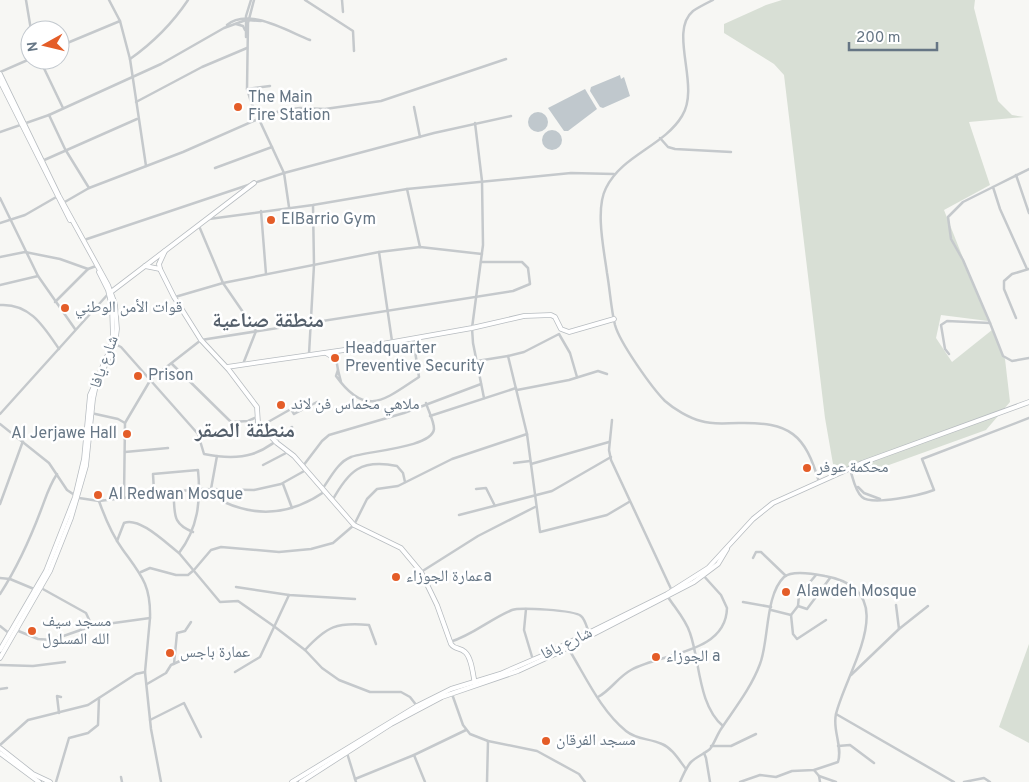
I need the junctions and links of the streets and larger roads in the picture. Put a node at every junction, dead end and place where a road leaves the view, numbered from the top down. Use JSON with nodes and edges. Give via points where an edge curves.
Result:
{"nodes":[{"id":1,"x":26,"y":0,"type":"edge"},
{"id":2,"x":109,"y":0,"type":"edge"},
{"id":3,"x":188,"y":0,"type":"edge"},
{"id":4,"x":253,"y":0,"type":"edge"},
{"id":5,"x":305,"y":0,"type":"edge"},
{"id":6,"x":342,"y":0,"type":"edge"},
{"id":7,"x":713,"y":0,"type":"edge"},
{"id":8,"x":249,"y":10,"type":"junction"},
{"id":9,"x":343,"y":12,"type":"dead end"},
{"id":10,"x":247,"y":19,"type":"junction"},
{"id":11,"x":29,"y":20,"type":"edge"},
{"id":12,"x":236,"y":20,"type":"junction"},
{"id":13,"x":256,"y":20,"type":"junction"},
{"id":14,"x":120,"y":21,"type":"junction"},
{"id":15,"x":234,"y":24,"type":"junction"},
{"id":16,"x":247,"y":27,"type":"junction"},
{"id":17,"x":224,"y":28,"type":"junction"},
{"id":18,"x":245,"y":31,"type":"junction"},
{"id":19,"x":310,"y":40,"type":"dead end"},
{"id":20,"x":70,"y":42,"type":"edge"},
{"id":21,"x":247,"y":48,"type":"junction"},
{"id":22,"x":354,"y":51,"type":"dead end"},
{"id":23,"x":130,"y":59,"type":"junction"},
{"id":24,"x":506,"y":59,"type":"dead end"},
{"id":25,"x":20,"y":64,"type":"edge"},
{"id":26,"x":45,"y":70,"type":"edge"},
{"id":27,"x":0,"y":73,"type":"edge"},
{"id":28,"x":134,"y":77,"type":"junction"},
{"id":29,"x":0,"y":81,"type":"edge"},
{"id":30,"x":270,"y":86,"type":"dead end"},
{"id":31,"x":247,"y":89,"type":"junction"},
{"id":32,"x":136,"y":102,"type":"junction"},
{"id":33,"x":414,"y":107,"type":"dead end"},
{"id":34,"x":63,"y":108,"type":"junction"},
{"id":35,"x":49,"y":115,"type":"junction"},
{"id":36,"x":511,"y":116,"type":"dead end"},
{"id":37,"x":137,"y":119,"type":"junction"},
{"id":38,"x":258,"y":119,"type":"junction"},
{"id":39,"x":22,"y":124,"type":"junction"},
{"id":40,"x":475,"y":124,"type":"junction"},
{"id":41,"x":0,"y":132,"type":"edge"},
{"id":42,"x":420,"y":136,"type":"junction"},
{"id":43,"x":660,"y":138,"type":"junction"},
{"id":44,"x":272,"y":147,"type":"junction"},
{"id":45,"x":65,"y":149,"type":"junction"},
{"id":46,"x":731,"y":152,"type":"dead end"},
{"id":47,"x":41,"y":161,"type":"junction"},
{"id":48,"x":146,"y":166,"type":"junction"},
{"id":49,"x":214,"y":168,"type":"dead end"},
{"id":50,"x":1029,"y":169,"type":"edge"},
{"id":51,"x":284,"y":173,"type":"junction"},
{"id":52,"x":614,"y":174,"type":"junction"},
{"id":53,"x":1016,"y":175,"type":"junction"},
{"id":54,"x":482,"y":181,"type":"junction"},
{"id":55,"x":254,"y":183,"type":"junction"},
{"id":56,"x":993,"y":187,"type":"junction"},
{"id":57,"x":89,"y":188,"type":"junction"},
{"id":58,"x":407,"y":188,"type":"junction"},
{"id":59,"x":58,"y":196,"type":"junction"},
{"id":60,"x":0,"y":198,"type":"edge"},
{"id":61,"x":63,"y":203,"type":"junction"},
{"id":62,"x":313,"y":205,"type":"junction"},
{"id":63,"x":289,"y":208,"type":"junction"},
{"id":64,"x":260,"y":211,"type":"junction"},
{"id":65,"x":1029,"y":213,"type":"edge"},
{"id":66,"x":209,"y":219,"type":"junction"},
{"id":67,"x":10,"y":221,"type":"junction"},
{"id":68,"x":0,"y":223,"type":"edge"},
{"id":69,"x":198,"y":226,"type":"junction"},
{"id":70,"x":84,"y":240,"type":"junction"},
{"id":71,"x":420,"y":247,"type":"junction"},
{"id":72,"x":25,"y":252,"type":"junction"},
{"id":73,"x":165,"y":252,"type":"junction"},
{"id":74,"x":379,"y":252,"type":"junction"},
{"id":75,"x":482,"y":254,"type":"junction"},
{"id":76,"x":0,"y":257,"type":"edge"},
{"id":77,"x":481,"y":262,"type":"junction"},
{"id":78,"x":314,"y":264,"type":"junction"},
{"id":79,"x":96,"y":266,"type":"junction"},
{"id":80,"x":145,"y":266,"type":"junction"},
{"id":81,"x":88,"y":269,"type":"junction"},
{"id":82,"x":160,"y":269,"type":"junction"},
{"id":83,"x":1028,"y":269,"type":"edge"},
{"id":84,"x":266,"y":274,"type":"junction"},
{"id":85,"x":38,"y":276,"type":"junction"},
{"id":86,"x":223,"y":283,"type":"junction"},
{"id":87,"x":0,"y":285,"type":"edge"},
{"id":88,"x":110,"y":292,"type":"junction"},
{"id":89,"x":477,"y":296,"type":"junction"},
{"id":90,"x":174,"y":297,"type":"junction"},
{"id":91,"x":55,"y":302,"type":"junction"},
{"id":92,"x":0,"y":306,"type":"edge"},
{"id":93,"x":387,"y":311,"type":"junction"},
{"id":94,"x":1016,"y":318,"type":"dead end"},
{"id":95,"x":614,"y":319,"type":"junction"},
{"id":96,"x":990,"y":323,"type":"junction"},
{"id":97,"x":311,"y":324,"type":"junction"},
{"id":98,"x":472,"y":328,"type":"junction"},
{"id":99,"x":75,"y":329,"type":"junction"},
{"id":100,"x":256,"y":331,"type":"junction"},
{"id":101,"x":413,"y":337,"type":"junction"},
{"id":102,"x":201,"y":340,"type":"junction"},
{"id":103,"x":392,"y":341,"type":"junction"},
{"id":104,"x":113,"y":343,"type":"junction"},
{"id":105,"x":59,"y":349,"type":"junction"},
{"id":106,"x":309,"y":354,"type":"junction"},
{"id":107,"x":335,"y":354,"type":"junction"},
{"id":108,"x":949,"y":354,"type":"dead end"},
{"id":109,"x":508,"y":356,"type":"junction"},
{"id":110,"x":1029,"y":358,"type":"edge"},
{"id":111,"x":477,"y":360,"type":"junction"},
{"id":112,"x":172,"y":364,"type":"junction"},
{"id":113,"x":241,"y":365,"type":"junction"},
{"id":114,"x":227,"y":367,"type":"junction"},
{"id":115,"x":231,"y":372,"type":"junction"},
{"id":116,"x":608,"y":374,"type":"dead end"},
{"id":117,"x":577,"y":378,"type":"junction"},
{"id":118,"x":151,"y":379,"type":"junction"},
{"id":119,"x":481,"y":384,"type":"junction"},
{"id":120,"x":517,"y":389,"type":"junction"},
{"id":121,"x":484,"y":398,"type":"junction"},
{"id":122,"x":317,"y":402,"type":"dead end"},
{"id":123,"x":1029,"y":402,"type":"edge"},
{"id":124,"x":426,"y":403,"type":"junction"},
{"id":125,"x":89,"y":413,"type":"junction"},
{"id":126,"x":0,"y":414,"type":"edge"},
{"id":127,"x":430,"y":416,"type":"junction"},
{"id":128,"x":257,"y":417,"type":"junction"},
{"id":129,"x":1029,"y":418,"type":"edge"},
{"id":130,"x":612,"y":420,"type":"dead end"},
{"id":131,"x":125,"y":423,"type":"junction"},
{"id":132,"x":0,"y":424,"type":"edge"},
{"id":133,"x":261,"y":426,"type":"junction"},
{"id":134,"x":292,"y":428,"type":"dead end"},
{"id":135,"x":526,"y":434,"type":"junction"},
{"id":136,"x":23,"y":442,"type":"junction"},
{"id":137,"x":609,"y":442,"type":"junction"},
{"id":138,"x":277,"y":443,"type":"junction"},
{"id":139,"x":168,"y":448,"type":"dead end"},
{"id":140,"x":125,"y":452,"type":"junction"},
{"id":141,"x":288,"y":452,"type":"junction"},
{"id":142,"x":216,"y":456,"type":"junction"},
{"id":143,"x":610,"y":457,"type":"junction"},
{"id":144,"x":514,"y":463,"type":"dead end"},
{"id":145,"x":530,"y":463,"type":"junction"},
{"id":146,"x":262,"y":466,"type":"dead end"},
{"id":147,"x":304,"y":468,"type":"junction"},
{"id":148,"x":849,"y":468,"type":"junction"},
{"id":149,"x":57,"y":474,"type":"junction"},
{"id":150,"x":405,"y":482,"type":"junction"},
{"id":151,"x":819,"y":482,"type":"junction"},
{"id":152,"x":283,"y":483,"type":"junction"},
{"id":153,"x":476,"y":488,"type":"dead end"},
{"id":154,"x":198,"y":489,"type":"junction"},
{"id":155,"x":211,"y":489,"type":"junction"},
{"id":156,"x":216,"y":489,"type":"junction"},
{"id":157,"x":173,"y":490,"type":"junction"},
{"id":158,"x":323,"y":491,"type":"junction"},
{"id":159,"x":154,"y":492,"type":"junction"},
{"id":160,"x":534,"y":494,"type":"junction"},
{"id":161,"x":77,"y":497,"type":"junction"},
{"id":162,"x":124,"y":497,"type":"junction"},
{"id":163,"x":99,"y":500,"type":"junction"},
{"id":164,"x":332,"y":501,"type":"junction"},
{"id":165,"x":630,"y":502,"type":"junction"},
{"id":166,"x":0,"y":504,"type":"edge"},
{"id":167,"x":495,"y":506,"type":"junction"},
{"id":168,"x":536,"y":507,"type":"junction"},
{"id":169,"x":292,"y":508,"type":"junction"},
{"id":170,"x":459,"y":515,"type":"dead end"},
{"id":171,"x":354,"y":525,"type":"junction"},
{"id":172,"x":193,"y":532,"type":"junction"},
{"id":173,"x":117,"y":541,"type":"junction"},
{"id":174,"x":179,"y":553,"type":"junction"},
{"id":175,"x":752,"y":558,"type":"dead end"},
{"id":176,"x":194,"y":570,"type":"junction"},
{"id":177,"x":141,"y":572,"type":"junction"},
{"id":178,"x":421,"y":572,"type":"junction"},
{"id":179,"x":702,"y":575,"type":"junction"},
{"id":180,"x":816,"y":575,"type":"junction"},
{"id":181,"x":786,"y":576,"type":"junction"},
{"id":182,"x":830,"y":577,"type":"junction"},
{"id":183,"x":0,"y":578,"type":"edge"},
{"id":184,"x":10,"y":579,"type":"junction"},
{"id":185,"x":236,"y":587,"type":"dead end"},
{"id":186,"x":41,"y":588,"type":"junction"},
{"id":187,"x":36,"y":590,"type":"junction"},
{"id":188,"x":672,"y":591,"type":"junction"},
{"id":189,"x":0,"y":594,"type":"edge"},
{"id":190,"x":289,"y":595,"type":"junction"},
{"id":191,"x":668,"y":597,"type":"junction"},
{"id":192,"x":355,"y":599,"type":"dead end"},
{"id":193,"x":743,"y":602,"type":"dead end"},
{"id":194,"x":896,"y":605,"type":"dead end"},
{"id":195,"x":798,"y":606,"type":"junction"},
{"id":196,"x":928,"y":606,"type":"dead end"},
{"id":197,"x":771,"y":608,"type":"junction"},
{"id":198,"x":526,"y":609,"type":"junction"},
{"id":199,"x":791,"y":615,"type":"junction"},
{"id":200,"x":150,"y":618,"type":"junction"},
{"id":201,"x":826,"y":620,"type":"dead end"},
{"id":202,"x":191,"y":622,"type":"dead end"},
{"id":203,"x":0,"y":626,"type":"edge"},
{"id":204,"x":92,"y":626,"type":"junction"},
{"id":205,"x":275,"y":627,"type":"junction"},
{"id":206,"x":898,"y":629,"type":"junction"},
{"id":207,"x":16,"y":630,"type":"junction"},
{"id":208,"x":589,"y":633,"type":"junction"},
{"id":209,"x":10,"y":634,"type":"junction"},
{"id":210,"x":450,"y":642,"type":"junction"},
{"id":211,"x":376,"y":644,"type":"dead end"},
{"id":212,"x":567,"y":646,"type":"junction"},
{"id":213,"x":694,"y":648,"type":"junction"},
{"id":214,"x":0,"y":650,"type":"edge"},
{"id":215,"x":305,"y":650,"type":"junction"},
{"id":216,"x":0,"y":658,"type":"edge"},
{"id":217,"x":533,"y":660,"type":"junction"},
{"id":218,"x":180,"y":661,"type":"dead end"},
{"id":219,"x":65,"y":662,"type":"dead end"},
{"id":220,"x":174,"y":664,"type":"junction"},
{"id":221,"x":0,"y":665,"type":"edge"},
{"id":222,"x":145,"y":672,"type":"junction"},
{"id":223,"x":235,"y":672,"type":"dead end"},
{"id":224,"x":850,"y":676,"type":"junction"},
{"id":225,"x":475,"y":682,"type":"junction"},
{"id":226,"x":147,"y":684,"type":"junction"},
{"id":227,"x":7,"y":688,"type":"dead end"},
{"id":228,"x":0,"y":689,"type":"edge"},
{"id":229,"x":452,"y":693,"type":"junction"},
{"id":230,"x":61,"y":697,"type":"dead end"},
{"id":231,"x":598,"y":697,"type":"junction"},
{"id":232,"x":99,"y":698,"type":"junction"},
{"id":233,"x":418,"y":708,"type":"junction"},
{"id":234,"x":59,"y":713,"type":"junction"},
{"id":235,"x":836,"y":714,"type":"junction"},
{"id":236,"x":150,"y":720,"type":"junction"},
{"id":237,"x":723,"y":726,"type":"junction"},
{"id":238,"x":466,"y":730,"type":"junction"},
{"id":239,"x":756,"y":734,"type":"dead end"},
{"id":240,"x":201,"y":737,"type":"dead end"},
{"id":241,"x":488,"y":741,"type":"junction"},
{"id":242,"x":0,"y":746,"type":"edge"},
{"id":243,"x":711,"y":746,"type":"junction"},
{"id":244,"x":838,"y":746,"type":"junction"},
{"id":245,"x":0,"y":753,"type":"edge"},
{"id":246,"x":347,"y":753,"type":"junction"},
{"id":247,"x":704,"y":753,"type":"junction"},
{"id":248,"x":414,"y":755,"type":"junction"},
{"id":249,"x":874,"y":763,"type":"dead end"},
{"id":250,"x":686,"y":769,"type":"junction"},
{"id":251,"x":814,"y":770,"type":"junction"},
{"id":252,"x":819,"y":776,"type":"junction"},
{"id":253,"x":121,"y":777,"type":"dead end"},
{"id":254,"x":356,"y":780,"type":"edge"},
{"id":255,"x":35,"y":781,"type":"edge"},
{"id":256,"x":50,"y":782,"type":"edge"},
{"id":257,"x":56,"y":782,"type":"edge"},
{"id":258,"x":122,"y":782,"type":"edge"},
{"id":259,"x":161,"y":782,"type":"edge"},
{"id":260,"x":292,"y":782,"type":"edge"},
{"id":261,"x":300,"y":782,"type":"edge"},
{"id":262,"x":425,"y":782,"type":"edge"},
{"id":263,"x":487,"y":782,"type":"edge"},
{"id":264,"x":585,"y":782,"type":"edge"},
{"id":265,"x":680,"y":782,"type":"edge"},
{"id":266,"x":710,"y":782,"type":"edge"},
{"id":267,"x":740,"y":782,"type":"edge"},
{"id":268,"x":820,"y":782,"type":"edge"},
{"id":269,"x":836,"y":782,"type":"edge"},
{"id":270,"x":954,"y":782,"type":"edge"},
{"id":271,"x":964,"y":782,"type":"edge"},
{"id":272,"x":990,"y":782,"type":"edge"}],
"edges":[{"from":1,"to":11,"type":"street"},
{"from":2,"to":14,"type":"street"},
{"from":3,"to":23,"type":"street","via":[[176,19]]},
{"from":4,"to":8,"type":"street"},
{"from":5,"to":22,"type":"street","via":[[353,31]]},
{"from":6,"to":9,"type":"street"},
{"from":7,"to":43,"type":"street","via":[[693,11],[685,24],[688,107],[679,121]]},
{"from":8,"to":10,"type":"street"},
{"from":8,"to":12,"type":"street"},
{"from":8,"to":13,"type":"street"},
{"from":10,"to":12,"type":"street"},
{"from":10,"to":13,"type":"street"},
{"from":10,"to":15,"type":"street"},
{"from":10,"to":16,"type":"street"},
{"from":10,"to":18,"type":"street"},
{"from":12,"to":17,"type":"street"},
{"from":13,"to":16,"type":"street"},
{"from":13,"to":19,"type":"street"},
{"from":14,"to":20,"type":"street"},
{"from":14,"to":23,"type":"street"},
{"from":15,"to":17,"type":"street"},
{"from":15,"to":18,"type":"street","via":[[241,25]]},
{"from":16,"to":21,"type":"street"},
{"from":17,"to":28,"type":"street"},
{"from":18,"to":21,"type":"street"},
{"from":21,"to":31,"type":"street"},
{"from":21,"to":32,"type":"street","via":[[202,67]]},
{"from":23,"to":28,"type":"street"},
{"from":24,"to":38,"type":"street","via":[[381,101],[325,110],[283,110]]},
{"from":25,"to":27,"type":"street"},
{"from":26,"to":34,"type":"street"},
{"from":27,"to":39,"type":"street","name":"شارع يافا"},
{"from":28,"to":32,"type":"street"},
{"from":28,"to":34,"type":"street"},
{"from":29,"to":39,"type":"street","name":"شارع يافا"},
{"from":30,"to":31,"type":"street"},
{"from":31,"to":38,"type":"street"},
{"from":32,"to":37,"type":"street"},
{"from":33,"to":42,"type":"street"},
{"from":34,"to":35,"type":"street"},
{"from":35,"to":39,"type":"street"},
{"from":35,"to":45,"type":"street"},
{"from":36,"to":40,"type":"street"},
{"from":37,"to":45,"type":"street"},
{"from":37,"to":48,"type":"street"},
{"from":38,"to":44,"type":"street"},
{"from":38,"to":48,"type":"street"},
{"from":39,"to":41,"type":"street"},
{"from":39,"to":47,"type":"street","name":"شارع يافا"},
{"from":39,"to":59,"type":"street","name":"شارع يافا"},
{"from":40,"to":42,"type":"street"},
{"from":40,"to":54,"type":"street"},
{"from":42,"to":51,"type":"street"},
{"from":43,"to":46,"type":"street","via":[[668,147],[675,149]]},
{"from":43,"to":52,"type":"street"},
{"from":44,"to":49,"type":"street"},
{"from":44,"to":51,"type":"street"},
{"from":45,"to":47,"type":"street"},
{"from":45,"to":57,"type":"street"},
{"from":47,"to":59,"type":"street","name":"شارع يافا"},
{"from":48,"to":57,"type":"street"},
{"from":50,"to":53,"type":"street"},
{"from":51,"to":55,"type":"street"},
{"from":51,"to":63,"type":"street"},
{"from":52,"to":54,"type":"street","via":[[571,173]]},
{"from":52,"to":95,"type":"street","via":[[602,195],[601,205],[604,256]]},
{"from":53,"to":56,"type":"street"},
{"from":53,"to":65,"type":"street"},
{"from":54,"to":58,"type":"street"},
{"from":54,"to":75,"type":"street"},
{"from":55,"to":66,"type":"street"},
{"from":55,"to":70,"type":"street"},
{"from":56,"to":83,"type":"street"},
{"from":56,"to":96,"type":"street","via":[[964,202],[948,217],[951,239]]},
{"from":57,"to":61,"type":"street"},
{"from":58,"to":62,"type":"street"},
{"from":58,"to":71,"type":"street"},
{"from":59,"to":61,"type":"street","name":"شارع يافا"},
{"from":59,"to":67,"type":"street"},
{"from":59,"to":79,"type":"street","name":"شارع يافا"},
{"from":60,"to":67,"type":"street"},
{"from":61,"to":70,"type":"street","name":"شارع يافا"},
{"from":62,"to":63,"type":"street"},
{"from":62,"to":78,"type":"street"},
{"from":63,"to":64,"type":"street"},
{"from":64,"to":66,"type":"street"},
{"from":64,"to":84,"type":"street"},
{"from":66,"to":69,"type":"street"},
{"from":67,"to":68,"type":"street"},
{"from":67,"to":72,"type":"street"},
{"from":69,"to":73,"type":"street"},
{"from":69,"to":86,"type":"street"},
{"from":70,"to":88,"type":"street","name":"شارع يافا"},
{"from":71,"to":74,"type":"street"},
{"from":71,"to":75,"type":"street"},
{"from":72,"to":76,"type":"street"},
{"from":72,"to":81,"type":"street"},
{"from":72,"to":85,"type":"street"},
{"from":73,"to":80,"type":"street"},
{"from":73,"to":82,"type":"street"},
{"from":74,"to":78,"type":"street"},
{"from":74,"to":93,"type":"street"},
{"from":75,"to":77,"type":"street"},
{"from":77,"to":89,"type":"street"},
{"from":77,"to":89,"type":"street","via":[[522,262],[528,268],[530,280],[529,286],[513,291]]},
{"from":78,"to":84,"type":"street"},
{"from":78,"to":97,"type":"street"},
{"from":79,"to":81,"type":"street"},
{"from":79,"to":88,"type":"street","name":"شارع يافا"},
{"from":80,"to":82,"type":"street"},
{"from":80,"to":88,"type":"street"},
{"from":81,"to":91,"type":"street"},
{"from":82,"to":90,"type":"street"},
{"from":83,"to":94,"type":"street","via":[[1012,274],[1004,281]]},
{"from":84,"to":86,"type":"street"},
{"from":85,"to":87,"type":"street"},
{"from":85,"to":91,"type":"street"},
{"from":86,"to":90,"type":"street"},
{"from":86,"to":100,"type":"street"},
{"from":88,"to":99,"type":"street"},
{"from":88,"to":104,"type":"street","name":"شارع يافا","via":[[117,319]]},
{"from":89,"to":93,"type":"street"},
{"from":89,"to":98,"type":"street"},
{"from":90,"to":102,"type":"street"},
{"from":91,"to":99,"type":"street"},
{"from":92,"to":105,"type":"street","via":[[21,308],[34,316]]},
{"from":93,"to":97,"type":"street"},
{"from":93,"to":103,"type":"street"},
{"from":95,"to":98,"type":"street","via":[[575,332],[561,329],[555,317],[547,314]]},
{"from":95,"to":151,"type":"street","via":[[635,361],[671,405],[700,421],[774,425],[795,435],[807,448]]},
{"from":96,"to":108,"type":"street","via":[[947,321],[941,325],[943,343]]},
{"from":96,"to":110,"type":"street","via":[[1003,356],[1012,362]]},
{"from":97,"to":100,"type":"street"},
{"from":97,"to":106,"type":"street"},
{"from":98,"to":101,"type":"street"},
{"from":98,"to":111,"type":"street"},
{"from":99,"to":105,"type":"street"},
{"from":100,"to":102,"type":"street"},
{"from":100,"to":113,"type":"street"},
{"from":101,"to":103,"type":"street"},
{"from":101,"to":107,"type":"street","via":[[420,374],[393,396],[374,401],[360,400],[348,392]]},
{"from":102,"to":112,"type":"street"},
{"from":102,"to":114,"type":"street"},
{"from":103,"to":107,"type":"street"},
{"from":104,"to":118,"type":"street","via":[[121,347]]},
{"from":104,"to":125,"type":"street","name":"شارع يافا"},
{"from":105,"to":126,"type":"street"},
{"from":106,"to":107,"type":"street"},
{"from":106,"to":113,"type":"street"},
{"from":109,"to":111,"type":"street"},
{"from":109,"to":117,"type":"street","via":[[524,352],[559,334],[570,353]]},
{"from":109,"to":120,"type":"street"},
{"from":111,"to":119,"type":"street"},
{"from":112,"to":118,"type":"street"},
{"from":112,"to":128,"type":"street","via":[[231,422]]},
{"from":113,"to":114,"type":"street"},
{"from":113,"to":115,"type":"street"},
{"from":114,"to":115,"type":"street"},
{"from":115,"to":128,"type":"street","via":[[257,407]]},
{"from":116,"to":117,"type":"street","via":[[602,371]]},
{"from":117,"to":120,"type":"street"},
{"from":118,"to":131,"type":"street"},
{"from":118,"to":142,"type":"street","via":[[198,434],[204,454]]},
{"from":119,"to":121,"type":"street"},
{"from":119,"to":124,"type":"street"},
{"from":120,"to":121,"type":"street"},
{"from":120,"to":135,"type":"street"},
{"from":121,"to":127,"type":"street"},
{"from":122,"to":133,"type":"street","via":[[294,414],[291,409]]},
{"from":123,"to":148,"type":"street","name":"شارع يافا"},
{"from":124,"to":127,"type":"street"},
{"from":124,"to":147,"type":"street","via":[[369,425],[329,435]]},
{"from":125,"to":131,"type":"street"},
{"from":125,"to":161,"type":"street","name":"شارع يافا","via":[[88,453]]},
{"from":127,"to":158,"type":"street","via":[[433,432],[420,442],[341,462]]},
{"from":128,"to":133,"type":"street"},
{"from":129,"to":148,"type":"street","via":[[922,459],[934,490],[916,497],[880,499],[864,493],[856,486]]},
{"from":130,"to":137,"type":"street"},
{"from":131,"to":140,"type":"street"},
{"from":132,"to":136,"type":"street"},
{"from":133,"to":138,"type":"street"},
{"from":134,"to":138,"type":"street"},
{"from":135,"to":145,"type":"street"},
{"from":135,"to":150,"type":"street","via":[[452,459]]},
{"from":136,"to":149,"type":"street","via":[[49,463]]},
{"from":136,"to":166,"type":"street"},
{"from":137,"to":143,"type":"street"},
{"from":137,"to":145,"type":"street","via":[[555,459]]},
{"from":138,"to":141,"type":"street"},
{"from":138,"to":142,"type":"street","via":[[249,455]]},
{"from":139,"to":140,"type":"street"},
{"from":140,"to":162,"type":"street"},
{"from":141,"to":146,"type":"street"},
{"from":141,"to":147,"type":"street"},
{"from":142,"to":155,"type":"street"},
{"from":143,"to":160,"type":"street","via":[[565,485]]},
{"from":143,"to":165,"type":"street"},
{"from":144,"to":145,"type":"street"},
{"from":145,"to":160,"type":"street"},
{"from":147,"to":152,"type":"street"},
{"from":147,"to":158,"type":"street"},
{"from":148,"to":151,"type":"street","name":"شارع يافا"},
{"from":149,"to":161,"type":"street","via":[[67,490]]},
{"from":149,"to":184,"type":"street","via":[[49,485]]},
{"from":150,"to":164,"type":"street","via":[[397,466],[365,465],[350,473]]},
{"from":150,"to":171,"type":"street","via":[[374,491]]},
{"from":151,"to":179,"type":"street","name":"شارع يافا","via":[[761,511]]},
{"from":152,"to":156,"type":"street","via":[[254,490]]},
{"from":152,"to":169,"type":"street"},
{"from":153,"to":167,"type":"street","via":[[486,488]]},
{"from":154,"to":155,"type":"street"},
{"from":154,"to":157,"type":"street"},
{"from":154,"to":159,"type":"street","via":[[199,471],[196,469],[153,474]]},
{"from":154,"to":172,"type":"street"},
{"from":155,"to":156,"type":"street"},
{"from":156,"to":169,"type":"street","via":[[224,502],[247,511],[270,513]]},
{"from":157,"to":159,"type":"street"},
{"from":157,"to":172,"type":"street","via":[[176,520]]},
{"from":158,"to":164,"type":"street"},
{"from":158,"to":169,"type":"street"},
{"from":159,"to":162,"type":"street"},
{"from":160,"to":167,"type":"street"},
{"from":160,"to":168,"type":"street"},
{"from":161,"to":163,"type":"street"},
{"from":161,"to":186,"type":"street","name":"شارع يافا"},
{"from":161,"to":187,"type":"street","name":"شارع يافا"},
{"from":162,"to":163,"type":"street"},
{"from":163,"to":173,"type":"street"},
{"from":164,"to":171,"type":"street"},
{"from":165,"to":168,"type":"street","via":[[607,516],[542,533]]},
{"from":165,"to":188,"type":"street"},
{"from":167,"to":170,"type":"street"},
{"from":168,"to":178,"type":"street","via":[[478,536]]},
{"from":171,"to":176,"type":"street","via":[[333,543],[311,548],[268,552],[214,548]]},
{"from":171,"to":178,"type":"street","via":[[401,548]]},
{"from":172,"to":174,"type":"street"},
{"from":173,"to":174,"type":"street","via":[[124,523],[132,522],[144,526]]},
{"from":173,"to":177,"type":"street"},
{"from":174,"to":176,"type":"street"},
{"from":175,"to":181,"type":"street","via":[[756,552],[761,552]]},
{"from":176,"to":177,"type":"street","via":[[181,575],[150,568]]},
{"from":176,"to":205,"type":"street","via":[[220,602],[238,601]]},
{"from":177,"to":200,"type":"street"},
{"from":178,"to":210,"type":"street"},
{"from":179,"to":188,"type":"street","name":"شارع يافا"},
{"from":179,"to":191,"type":"street"},
{"from":179,"to":213,"type":"street","via":[[724,600],[727,614],[722,629],[712,640]]},
{"from":180,"to":181,"type":"street"},
{"from":180,"to":182,"type":"street"},
{"from":180,"to":195,"type":"street","via":[[799,595]]},
{"from":181,"to":197,"type":"street","via":[[775,592]]},
{"from":182,"to":195,"type":"street","via":[[807,609]]},
{"from":182,"to":224,"type":"street","via":[[858,591],[867,611],[867,631]]},
{"from":183,"to":184,"type":"street"},
{"from":184,"to":187,"type":"street"},
{"from":184,"to":189,"type":"street"},
{"from":185,"to":190,"type":"street"},
{"from":186,"to":204,"type":"street","via":[[86,614]]},
{"from":186,"to":207,"type":"street","name":"شارع يافا"},
{"from":187,"to":209,"type":"street","name":"شارع يافا"},
{"from":188,"to":208,"type":"street","name":"شارع يافا"},
{"from":190,"to":192,"type":"street"},
{"from":190,"to":205,"type":"street"},
{"from":191,"to":212,"type":"street"},
{"from":191,"to":213,"type":"street","via":[[687,625]]},
{"from":193,"to":197,"type":"street"},
{"from":194,"to":206,"type":"street"},
{"from":195,"to":199,"type":"street"},
{"from":196,"to":206,"type":"street"},
{"from":197,"to":199,"type":"street"},
{"from":197,"to":237,"type":"street","via":[[761,662]]},
{"from":198,"to":208,"type":"street","via":[[566,610],[581,616]]},
{"from":198,"to":210,"type":"street","via":[[514,608],[478,630]]},
{"from":198,"to":217,"type":"street","via":[[524,630]]},
{"from":199,"to":201,"type":"street","via":[[797,639]]},
{"from":200,"to":204,"type":"street"},
{"from":200,"to":222,"type":"street"},
{"from":202,"to":220,"type":"street","via":[[185,631],[177,632]]},
{"from":203,"to":209,"type":"street"},
{"from":204,"to":207,"type":"street","via":[[52,640],[38,639]]},
{"from":205,"to":215,"type":"street"},
{"from":205,"to":223,"type":"street","via":[[260,657]]},
{"from":206,"to":224,"type":"street"},
{"from":207,"to":216,"type":"street","name":"شارع يافا"},
{"from":208,"to":212,"type":"street","name":"شارع يافا"},
{"from":209,"to":214,"type":"street","name":"شارع يافا"},
{"from":210,"to":225,"type":"street","via":[[454,648],[466,653]]},
{"from":211,"to":215,"type":"street","via":[[369,625],[343,624],[328,628]]},
{"from":212,"to":217,"type":"street","name":"شارع يافا"},
{"from":212,"to":225,"type":"street","via":[[518,671]]},
{"from":212,"to":231,"type":"street"},
{"from":213,"to":231,"type":"street","via":[[630,670]]},
{"from":213,"to":237,"type":"street","via":[[702,688]]},
{"from":215,"to":233,"type":"street","via":[[320,667],[339,680],[370,692],[401,692],[410,697]]},
{"from":217,"to":225,"type":"street","name":"شارع يافا"},
{"from":218,"to":220,"type":"street"},
{"from":219,"to":221,"type":"street"},
{"from":220,"to":226,"type":"street"},
{"from":222,"to":226,"type":"street"},
{"from":222,"to":232,"type":"street","via":[[136,674]]},
{"from":224,"to":235,"type":"street"},
{"from":225,"to":229,"type":"street"},
{"from":225,"to":233,"type":"street","name":"شارع يافا","via":[[451,689]]},
{"from":226,"to":236,"type":"street"},
{"from":227,"to":228,"type":"street"},
{"from":229,"to":233,"type":"street"},
{"from":229,"to":238,"type":"street"},
{"from":230,"to":234,"type":"street","via":[[57,696]]},
{"from":231,"to":250,"type":"street","via":[[624,729],[638,738],[666,746]]},
{"from":232,"to":234,"type":"street","via":[[88,705]]},
{"from":232,"to":257,"type":"street","via":[[98,725],[88,733],[69,738]]},
{"from":233,"to":246,"type":"street"},
{"from":233,"to":260,"type":"street","name":"شارع يافا"},
{"from":234,"to":242,"type":"street","via":[[28,720]]},
{"from":235,"to":244,"type":"street"},
{"from":235,"to":270,"type":"street"},
{"from":236,"to":240,"type":"street","via":[[184,703]]},
{"from":236,"to":259,"type":"street"},
{"from":237,"to":243,"type":"street"},
{"from":238,"to":241,"type":"street"},
{"from":238,"to":248,"type":"street"},
{"from":239,"to":243,"type":"street","via":[[731,746]]},
{"from":241,"to":263,"type":"street"},
{"from":241,"to":264,"type":"street","via":[[537,751],[579,774]]},
{"from":242,"to":256,"type":"street","via":[[33,774]]},
{"from":243,"to":247,"type":"street"},
{"from":244,"to":249,"type":"street","via":[[850,745]]},
{"from":244,"to":251,"type":"street","via":[[838,762]]},
{"from":245,"to":255,"type":"street"},
{"from":246,"to":254,"type":"street"},
{"from":246,"to":261,"type":"street"},
{"from":247,"to":250,"type":"street"},
{"from":247,"to":266,"type":"street"},
{"from":248,"to":254,"type":"street"},
{"from":248,"to":262,"type":"street"},
{"from":250,"to":265,"type":"street"},
{"from":251,"to":252,"type":"street"},
{"from":251,"to":267,"type":"street","via":[[792,771],[776,777],[760,775]]},
{"from":252,"to":268,"type":"street"},
{"from":252,"to":269,"type":"street"},
{"from":253,"to":258,"type":"street"},
{"from":271,"to":272,"type":"street","via":[[984,778]]}]}
